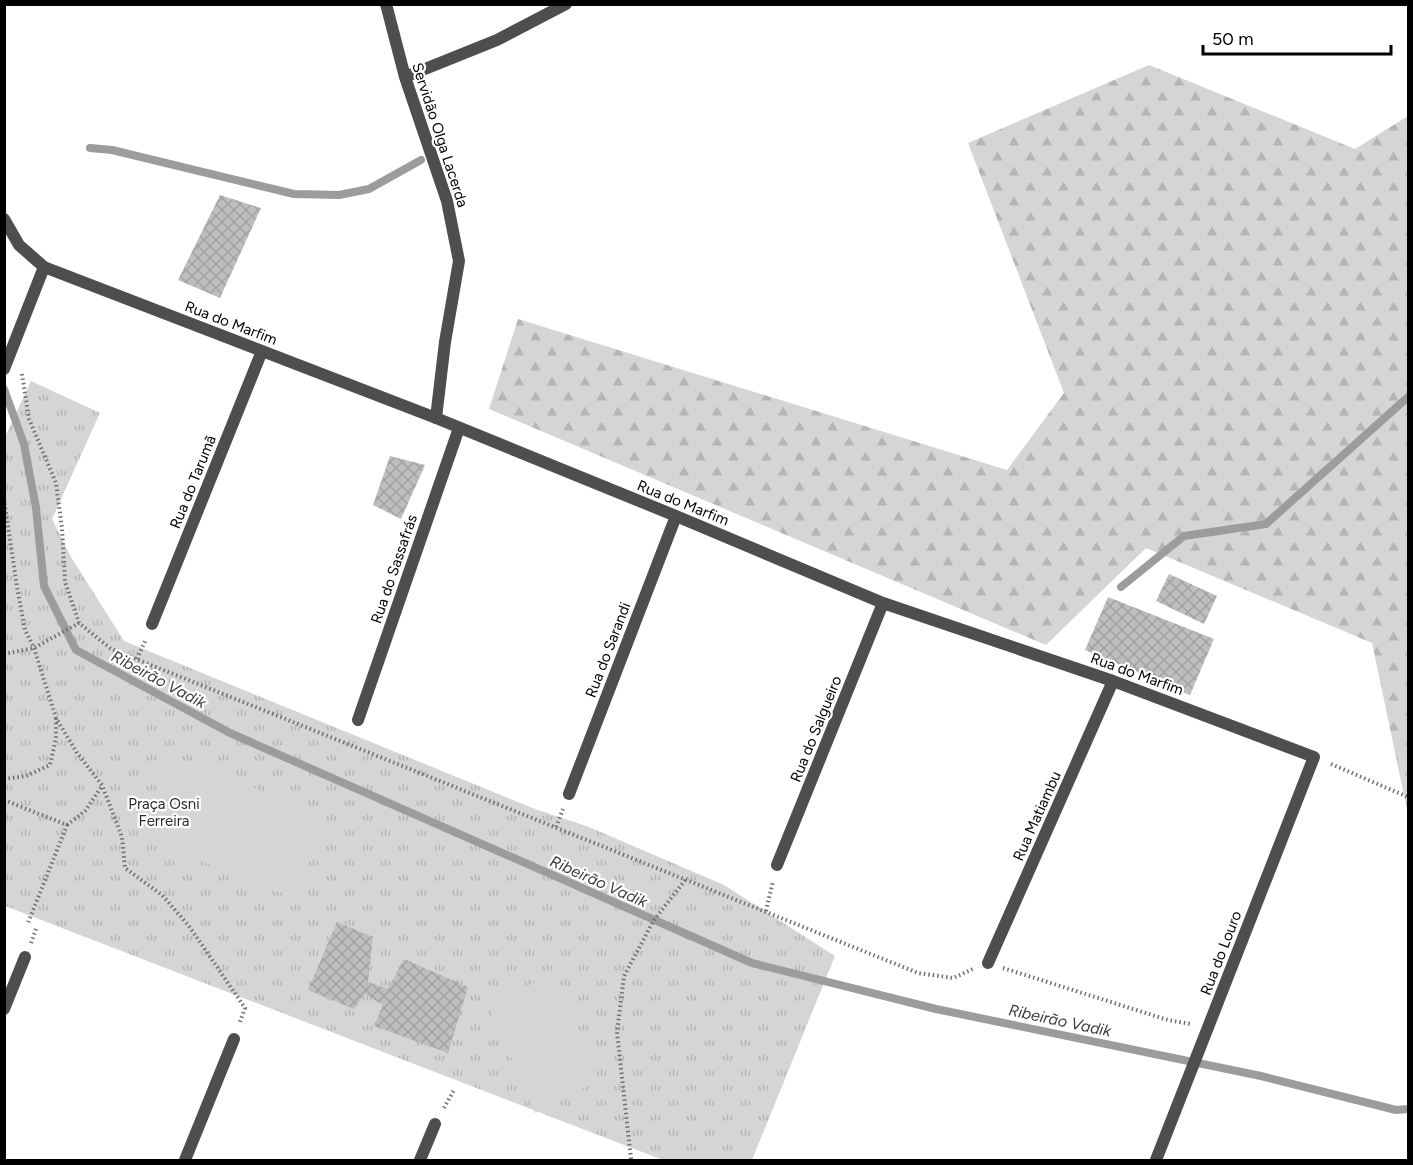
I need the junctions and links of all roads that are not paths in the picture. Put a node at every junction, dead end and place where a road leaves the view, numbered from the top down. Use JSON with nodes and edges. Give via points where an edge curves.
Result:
{"nodes":[{"id":1,"x":386,"y":4,"type":"edge"},
{"id":2,"x":566,"y":4,"type":"edge"},
{"id":3,"x":405,"y":77,"type":"junction"},
{"id":4,"x":4,"y":219,"type":"edge"},
{"id":5,"x":44,"y":267,"type":"junction"},
{"id":6,"x":262,"y":351,"type":"junction"},
{"id":7,"x":4,"y":369,"type":"edge"},
{"id":8,"x":436,"y":418,"type":"junction"},
{"id":9,"x":459,"y":428,"type":"junction"},
{"id":10,"x":676,"y":516,"type":"junction"},
{"id":11,"x":883,"y":603,"type":"junction"},
{"id":12,"x":152,"y":624,"type":"dead end"},
{"id":13,"x":1113,"y":681,"type":"junction"},
{"id":14,"x":357,"y":720,"type":"dead end"},
{"id":15,"x":1314,"y":757,"type":"joint"},
{"id":16,"x":569,"y":795,"type":"dead end"},
{"id":17,"x":777,"y":865,"type":"road end"},
{"id":18,"x":25,"y":957,"type":"dead end"},
{"id":19,"x":988,"y":963,"type":"road end"},
{"id":20,"x":4,"y":1009,"type":"edge"},
{"id":21,"x":234,"y":1039,"type":"dead end"},
{"id":22,"x":435,"y":1124,"type":"dead end"},
{"id":23,"x":185,"y":1161,"type":"edge"},
{"id":24,"x":420,"y":1161,"type":"edge"},
{"id":25,"x":1156,"y":1161,"type":"edge"}],
"edges":[{"from":1,"to":3,"type":"street","name":"Servidão Olga Lacerda"},
{"from":2,"to":3,"type":"street","via":[[497,40]]},
{"from":3,"to":8,"type":"street","name":"Servidão Olga Lacerda","via":[[447,201],[459,261]]},
{"from":4,"to":5,"type":"street","via":[[19,245]]},
{"from":5,"to":6,"type":"street","name":"Rua do Marfim"},
{"from":5,"to":7,"type":"street"},
{"from":6,"to":8,"type":"street","name":"Rua do Marfim"},
{"from":6,"to":12,"type":"street","name":"Rua do Tarumã"},
{"from":8,"to":9,"type":"street","name":"Rua do Marfim"},
{"from":9,"to":10,"type":"street","name":"Rua do Marfim"},
{"from":9,"to":14,"type":"street","name":"Rua do Sassafrás"},
{"from":10,"to":11,"type":"street","name":"Rua do Marfim"},
{"from":10,"to":16,"type":"street","name":"Rua do Sarandi"},
{"from":11,"to":13,"type":"street","name":"Rua do Marfim"},
{"from":11,"to":17,"type":"street","name":"Rua do Salgueiro"},
{"from":13,"to":15,"type":"street","name":"Rua do Marfim"},
{"from":13,"to":19,"type":"street","name":"Rua Matiambu"},
{"from":15,"to":25,"type":"street","name":"Rua do Louro"},
{"from":18,"to":20,"type":"street"},
{"from":21,"to":23,"type":"street"},
{"from":22,"to":24,"type":"street"}]}
